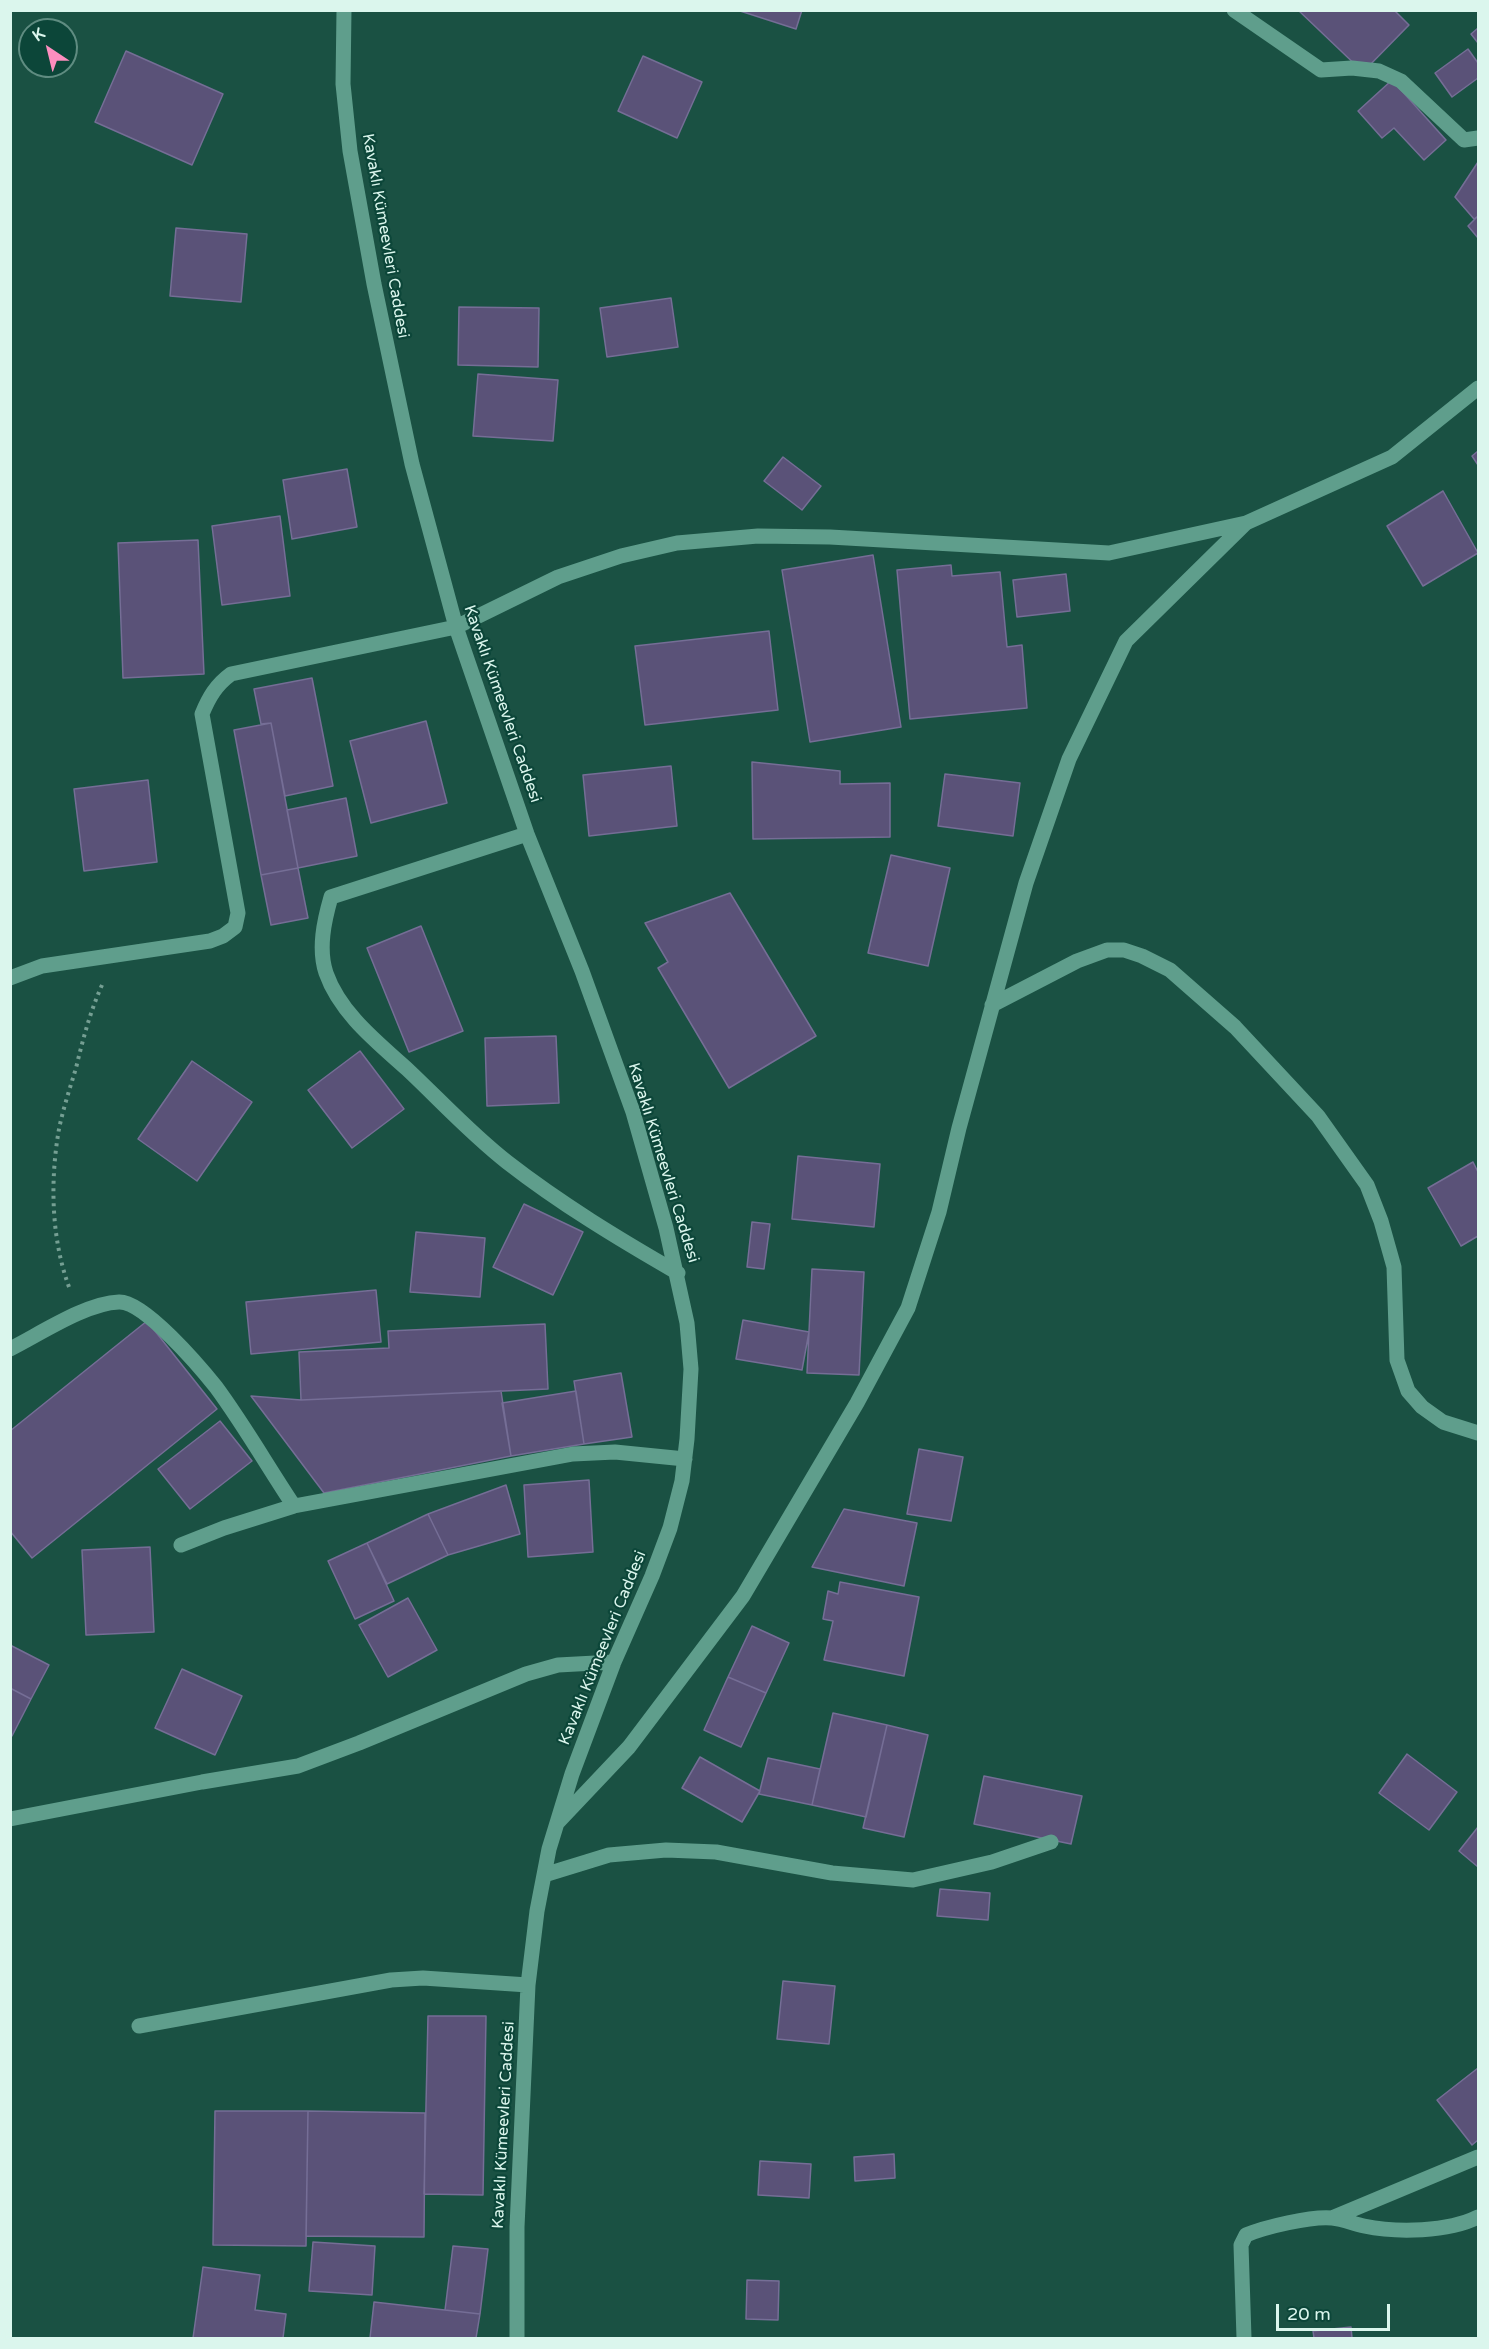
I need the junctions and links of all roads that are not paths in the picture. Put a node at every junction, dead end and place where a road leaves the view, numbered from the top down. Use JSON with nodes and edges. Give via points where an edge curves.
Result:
{"nodes":[{"id":1,"x":344,"y":10,"type":"edge"},
{"id":2,"x":1234,"y":10,"type":"edge"},
{"id":3,"x":1479,"y":138,"type":"edge"},
{"id":4,"x":1479,"y":388,"type":"edge"},
{"id":5,"x":1246,"y":523,"type":"junction"},
{"id":6,"x":456,"y":627,"type":"junction"},
{"id":7,"x":527,"y":834,"type":"junction"},
{"id":8,"x":10,"y":978,"type":"edge"},
{"id":9,"x":992,"y":1005,"type":"junction"},
{"id":10,"x":678,"y":1274,"type":"junction"},
{"id":11,"x":10,"y":1349,"type":"edge"},
{"id":12,"x":1479,"y":1433,"type":"edge"},
{"id":13,"x":685,"y":1459,"type":"junction"},
{"id":14,"x":294,"y":1506,"type":"junction"},
{"id":15,"x":181,"y":1545,"type":"dead end"},
{"id":16,"x":614,"y":1662,"type":"junction"},
{"id":17,"x":10,"y":1820,"type":"edge"},
{"id":18,"x":557,"y":1823,"type":"junction"},
{"id":19,"x":1051,"y":1842,"type":"dead end"},
{"id":20,"x":544,"y":1875,"type":"junction"},
{"id":21,"x":528,"y":1985,"type":"junction"},
{"id":22,"x":139,"y":2026,"type":"dead end"},
{"id":23,"x":1479,"y":2157,"type":"edge"},
{"id":24,"x":1479,"y":2217,"type":"edge"},
{"id":25,"x":1332,"y":2218,"type":"junction"},
{"id":26,"x":517,"y":2338,"type":"edge"},
{"id":27,"x":1245,"y":2338,"type":"edge"}],
"edges":[{"from":1,"to":6,"type":"street","name":"Kavaklı Kümeevleri Caddesi","via":[[343,84],[350,151],[372,273],[412,464]]},
{"from":2,"to":3,"type":"street","via":[[1321,70],[1379,71],[1401,81],[1464,140]]},
{"from":4,"to":5,"type":"street","via":[[1392,457]]},
{"from":5,"to":6,"type":"street","via":[[1109,553],[830,537],[758,536],[676,543],[558,577]]},
{"from":5,"to":9,"type":"street","via":[[1126,641],[1069,759],[1026,883]]},
{"from":6,"to":7,"type":"street","name":"Kavaklı Kümeevleri Caddesi"},
{"from":6,"to":8,"type":"street","via":[[231,674],[220,682],[202,714],[238,914],[235,927],[210,941],[42,966]]},
{"from":7,"to":10,"type":"street","name":"Kavaklı Kümeevleri Caddesi","via":[[633,1112]]},
{"from":7,"to":10,"type":"street","via":[[331,897],[322,952],[326,973],[341,1001],[363,1028],[506,1161],[585,1218]]},
{"from":9,"to":12,"type":"street","via":[[1077,961],[1107,950],[1124,950],[1170,970],[1235,1027],[1318,1116],[1367,1185],[1394,1266],[1397,1360],[1408,1391],[1443,1422]]},
{"from":9,"to":18,"type":"street","via":[[939,1212],[911,1297],[863,1393],[743,1596],[629,1747]]},
{"from":10,"to":13,"type":"street","name":"Kavaklı Kümeevleri Caddesi","via":[[691,1369]]},
{"from":11,"to":14,"type":"street","via":[[93,1306],[120,1301],[137,1306],[216,1387]]},
{"from":13,"to":14,"type":"street","via":[[615,1452],[573,1454]]},
{"from":13,"to":16,"type":"street","name":"Kavaklı Kümeevleri Caddesi","via":[[670,1528]]},
{"from":14,"to":15,"type":"street"},
{"from":16,"to":17,"type":"street","via":[[558,1665],[526,1674],[298,1766]]},
{"from":16,"to":18,"type":"street","name":"Kavaklı Kümeevleri Caddesi"},
{"from":18,"to":20,"type":"street","name":"Kavaklı Kümeevleri Caddesi"},
{"from":19,"to":20,"type":"street","via":[[992,1862],[913,1881],[832,1873],[716,1852],[666,1850],[609,1855]]},
{"from":20,"to":21,"type":"street","name":"Kavaklı Kümeevleri Caddesi"},
{"from":21,"to":22,"type":"street","via":[[423,1978],[391,1980]]},
{"from":21,"to":26,"type":"street","name":"Kavaklı Kümeevleri Caddesi","via":[[517,2227]]},
{"from":23,"to":25,"type":"street"},
{"from":24,"to":25,"type":"street","via":[[1411,2230]]},
{"from":25,"to":27,"type":"street","via":[[1260,2229],[1246,2235],[1242,2245]]}]}
